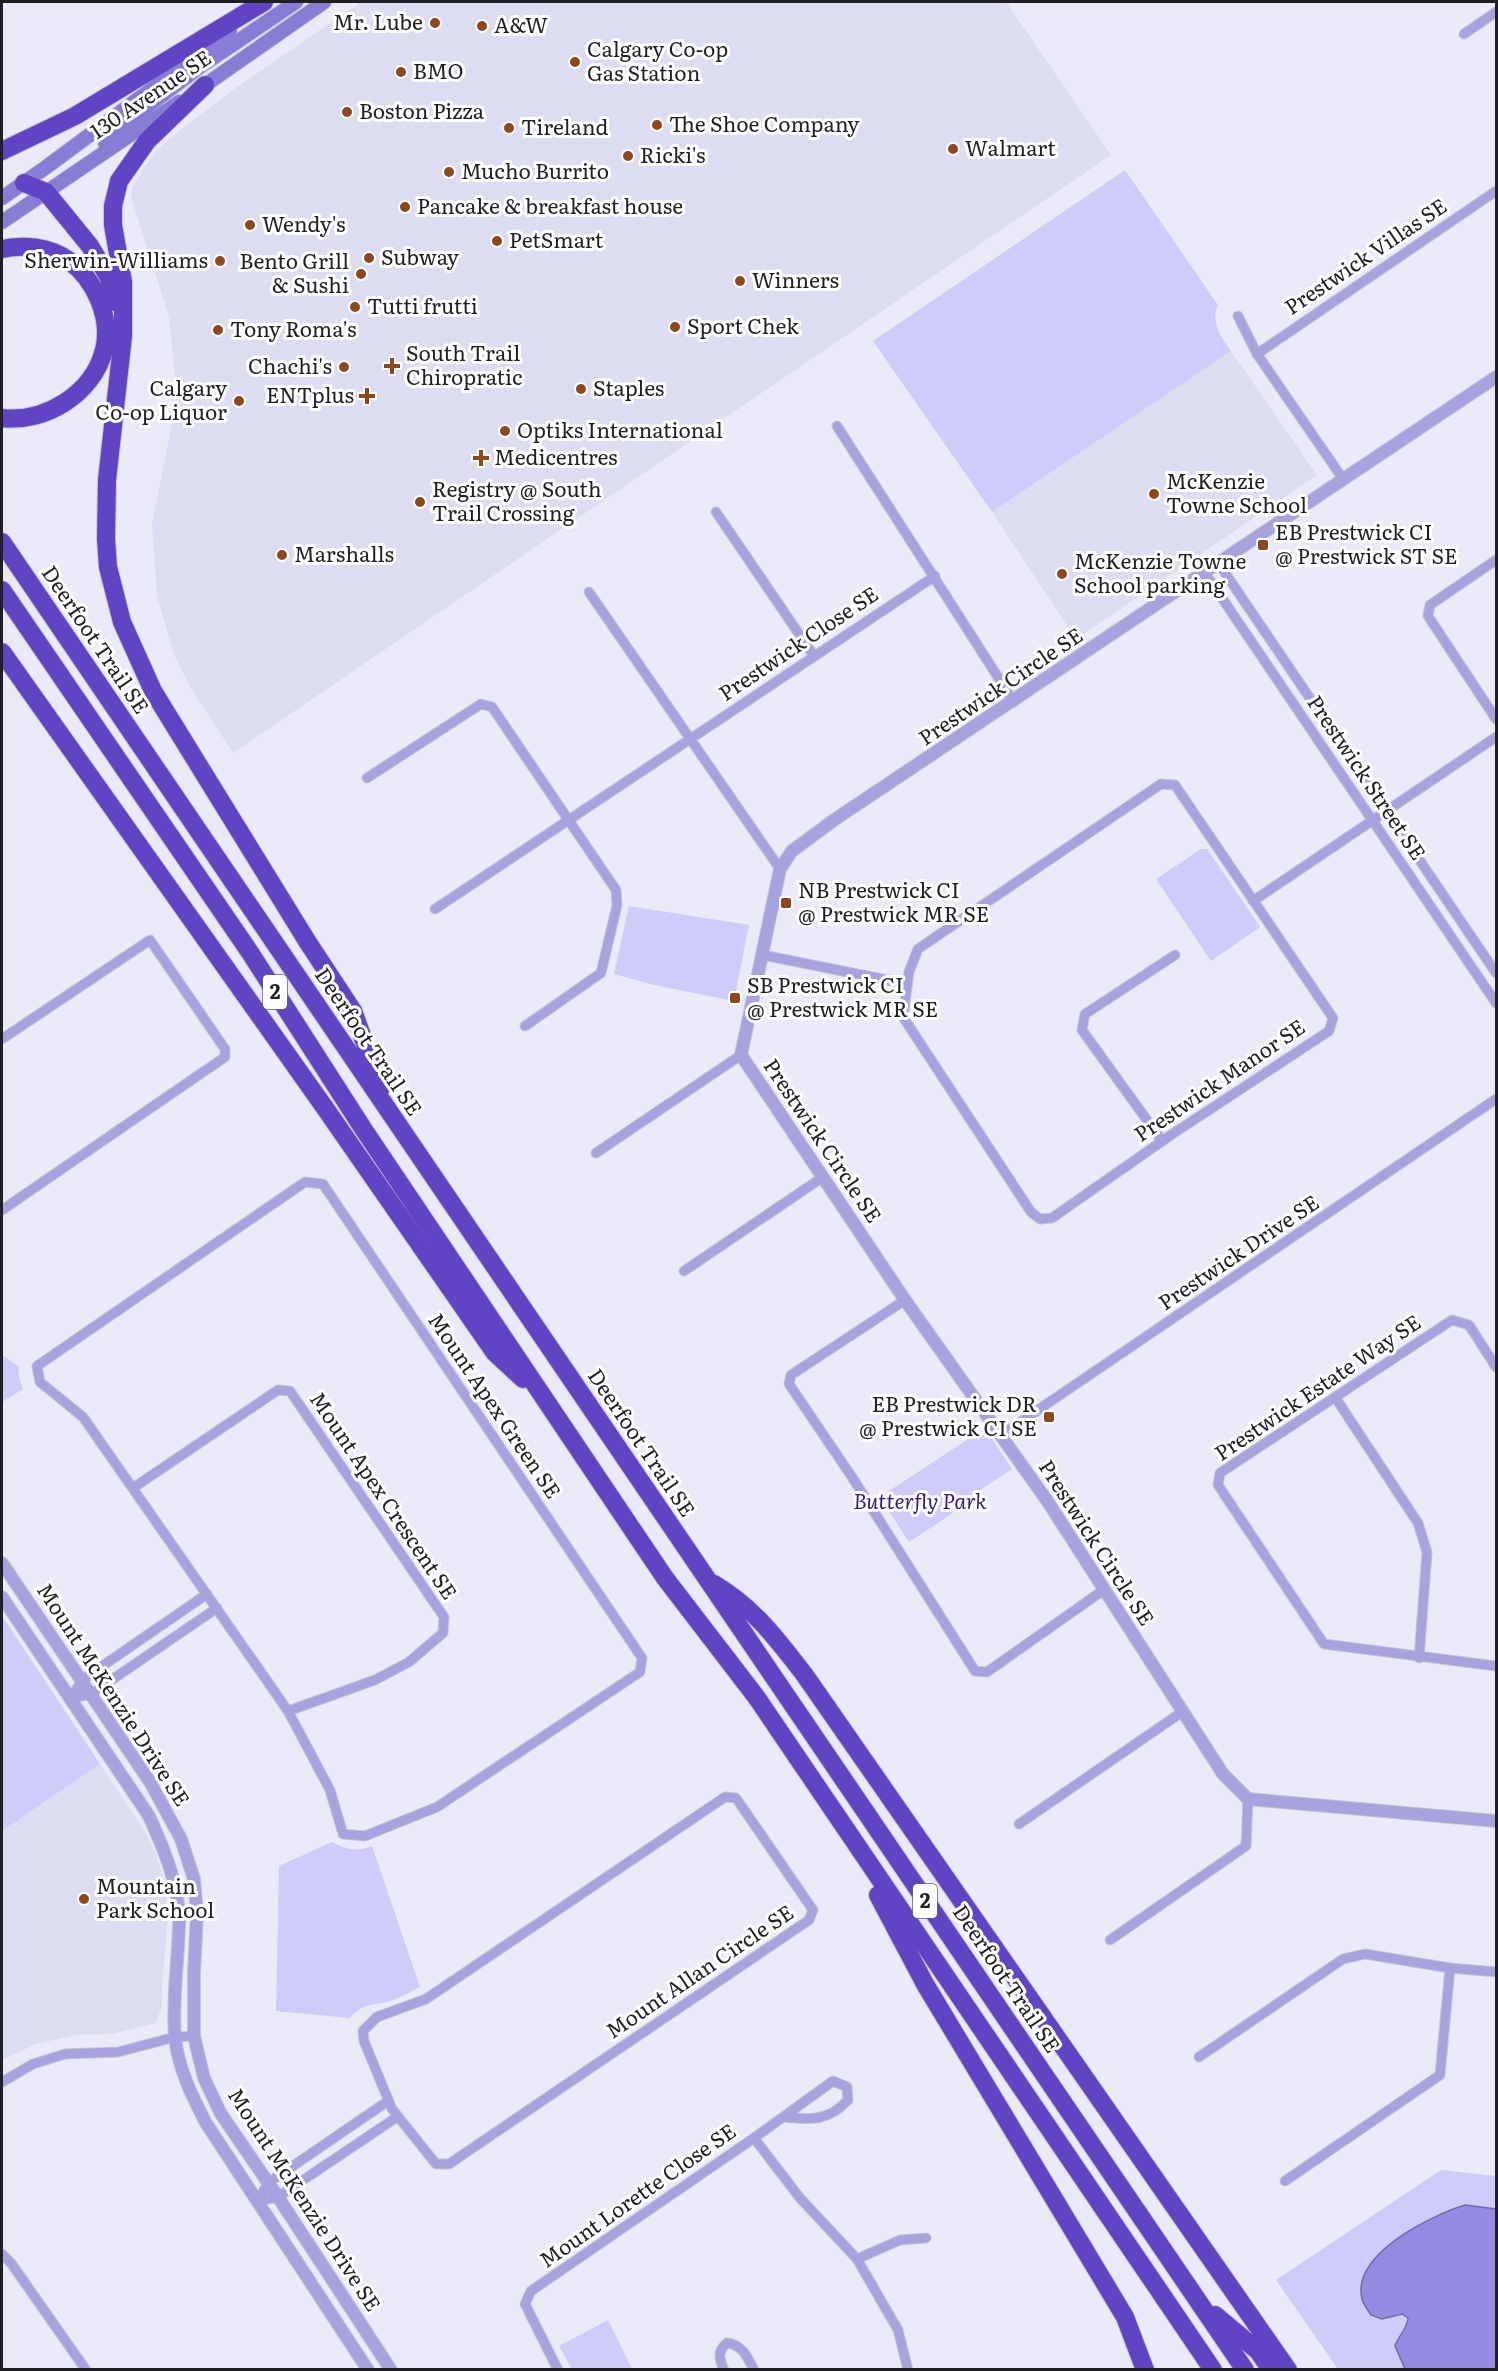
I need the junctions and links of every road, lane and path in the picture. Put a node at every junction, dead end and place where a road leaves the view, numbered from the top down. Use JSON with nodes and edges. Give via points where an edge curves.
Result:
{"nodes":[{"id":1,"x":264,"y":2,"type":"edge"},
{"id":2,"x":270,"y":2,"type":"edge"},
{"id":3,"x":296,"y":2,"type":"edge"},
{"id":4,"x":324,"y":2,"type":"edge"},
{"id":5,"x":1497,"y":12,"type":"edge"},
{"id":6,"x":1464,"y":34,"type":"dead end"},
{"id":7,"x":205,"y":85,"type":"junction"},
{"id":8,"x":2,"y":151,"type":"edge"},
{"id":9,"x":85,"y":165,"type":"junction"},
{"id":10,"x":24,"y":183,"type":"junction"},
{"id":11,"x":1497,"y":190,"type":"edge"},
{"id":12,"x":46,"y":192,"type":"junction"},
{"id":13,"x":2,"y":198,"type":"edge"},
{"id":14,"x":2,"y":222,"type":"edge"},
{"id":15,"x":2,"y":249,"type":"edge"},
{"id":16,"x":1238,"y":316,"type":"dead end"},
{"id":17,"x":123,"y":336,"type":"junction"},
{"id":18,"x":1257,"y":354,"type":"junction"},
{"id":19,"x":1497,"y":377,"type":"edge"},
{"id":20,"x":2,"y":418,"type":"edge"},
{"id":21,"x":837,"y":426,"type":"dead end"},
{"id":22,"x":1343,"y":479,"type":"junction"},
{"id":23,"x":716,"y":512,"type":"dead end"},
{"id":24,"x":2,"y":542,"type":"edge"},
{"id":25,"x":1497,"y":560,"type":"edge"},
{"id":26,"x":1219,"y":564,"type":"junction"},
{"id":27,"x":1205,"y":573,"type":"junction"},
{"id":28,"x":934,"y":576,"type":"junction"},
{"id":29,"x":2,"y":590,"type":"edge"},
{"id":30,"x":590,"y":592,"type":"dead end"},
{"id":31,"x":2,"y":610,"type":"edge"},
{"id":32,"x":25,"y":627,"type":"junction"},
{"id":33,"x":2,"y":652,"type":"edge"},
{"id":34,"x":814,"y":656,"type":"junction"},
{"id":35,"x":1014,"y":702,"type":"junction"},
{"id":36,"x":1497,"y":718,"type":"edge"},
{"id":37,"x":1497,"y":737,"type":"edge"},
{"id":38,"x":691,"y":738,"type":"junction"},
{"id":39,"x":367,"y":778,"type":"dead end"},
{"id":40,"x":1387,"y":811,"type":"junction"},
{"id":41,"x":568,"y":819,"type":"junction"},
{"id":42,"x":1373,"y":821,"type":"junction"},
{"id":43,"x":780,"y":868,"type":"junction"},
{"id":44,"x":1253,"y":901,"type":"junction"},
{"id":45,"x":435,"y":909,"type":"dead end"},
{"id":46,"x":763,"y":955,"type":"junction"},
{"id":47,"x":1175,"y":955,"type":"dead end"},
{"id":48,"x":1497,"y":973,"type":"edge"},
{"id":49,"x":907,"y":984,"type":"junction"},
{"id":50,"x":1497,"y":1003,"type":"edge"},
{"id":51,"x":525,"y":1026,"type":"dead end"},
{"id":52,"x":2,"y":1039,"type":"edge"},
{"id":53,"x":741,"y":1055,"type":"junction"},
{"id":54,"x":1497,"y":1099,"type":"edge"},
{"id":55,"x":391,"y":1115,"type":"junction"},
{"id":56,"x":1162,"y":1142,"type":"junction"},
{"id":57,"x":596,"y":1153,"type":"dead end"},
{"id":58,"x":823,"y":1177,"type":"junction"},
{"id":59,"x":2,"y":1210,"type":"edge"},
{"id":60,"x":684,"y":1271,"type":"dead end"},
{"id":61,"x":905,"y":1300,"type":"junction"},
{"id":62,"x":1497,"y":1367,"type":"edge"},
{"id":63,"x":543,"y":1397,"type":"junction"},
{"id":64,"x":1335,"y":1397,"type":"junction"},
{"id":65,"x":1001,"y":1436,"type":"junction"},
{"id":66,"x":133,"y":1488,"type":"junction"},
{"id":67,"x":2,"y":1563,"type":"edge"},
{"id":68,"x":708,"y":1581,"type":"junction"},
{"id":69,"x":1105,"y":1589,"type":"junction"},
{"id":70,"x":207,"y":1594,"type":"junction"},
{"id":71,"x":2,"y":1597,"type":"edge"},
{"id":72,"x":217,"y":1608,"type":"junction"},
{"id":73,"x":1419,"y":1658,"type":"junction"},
{"id":74,"x":1497,"y":1666,"type":"edge"},
{"id":75,"x":82,"y":1680,"type":"junction"},
{"id":76,"x":91,"y":1694,"type":"junction"},
{"id":77,"x":71,"y":1698,"type":"junction"},
{"id":78,"x":288,"y":1711,"type":"junction"},
{"id":79,"x":1182,"y":1712,"type":"junction"},
{"id":80,"x":1248,"y":1799,"type":"junction"},
{"id":81,"x":840,"y":1821,"type":"junction"},
{"id":82,"x":1497,"y":1821,"type":"edge"},
{"id":83,"x":1019,"y":1824,"type":"dead end"},
{"id":84,"x":1110,"y":1940,"type":"dead end"},
{"id":85,"x":1450,"y":1968,"type":"junction"},
{"id":86,"x":1497,"y":1972,"type":"edge"},
{"id":87,"x":194,"y":2036,"type":"junction"},
{"id":88,"x":175,"y":2037,"type":"junction"},
{"id":89,"x":1199,"y":2057,"type":"dead end"},
{"id":90,"x":2,"y":2082,"type":"edge"},
{"id":91,"x":388,"y":2101,"type":"junction"},
{"id":92,"x":784,"y":2116,"type":"junction"},
{"id":93,"x":397,"y":2117,"type":"junction"},
{"id":94,"x":754,"y":2138,"type":"junction"},
{"id":95,"x":1285,"y":2181,"type":"dead end"},
{"id":96,"x":268,"y":2183,"type":"junction"},
{"id":97,"x":278,"y":2197,"type":"junction"},
{"id":98,"x":258,"y":2201,"type":"junction"},
{"id":99,"x":926,"y":2238,"type":"dead end"},
{"id":100,"x":2,"y":2254,"type":"edge"},
{"id":101,"x":857,"y":2259,"type":"junction"},
{"id":102,"x":1198,"y":2300,"type":"junction"},
{"id":103,"x":86,"y":2370,"type":"edge"},
{"id":104,"x":368,"y":2370,"type":"edge"},
{"id":105,"x":391,"y":2370,"type":"edge"},
{"id":106,"x":558,"y":2370,"type":"edge"},
{"id":107,"x":724,"y":2370,"type":"edge"},
{"id":108,"x":754,"y":2370,"type":"edge"},
{"id":109,"x":908,"y":2370,"type":"edge"},
{"id":110,"x":1145,"y":2370,"type":"edge"},
{"id":111,"x":1213,"y":2370,"type":"edge"},
{"id":112,"x":1245,"y":2370,"type":"edge"},
{"id":113,"x":1271,"y":2370,"type":"edge"},
{"id":114,"x":1288,"y":2370,"type":"edge"}],
"edges":[{"from":1,"to":8,"type":"highway","via":[[75,116]]},
{"from":2,"to":10,"type":"main road","name":"130 Avenue SE"},
{"from":3,"to":9,"type":"main road","via":[[139,113]]},
{"from":4,"to":7,"type":"main road","name":"130 Avenue SE"},
{"from":5,"to":6,"type":"street"},
{"from":7,"to":9,"type":"main road","name":"130 Avenue SE"},
{"from":7,"to":17,"type":"highway","via":[[147,141],[119,181],[113,225],[123,282]]},
{"from":9,"to":12,"type":"main road","name":"130 Avenue SE"},
{"from":10,"to":12,"type":"highway"},
{"from":10,"to":13,"type":"main road","name":"130 Avenue SE"},
{"from":11,"to":18,"type":"street","name":"Prestwick Villas SE"},
{"from":12,"to":14,"type":"main road","name":"130 Avenue SE"},
{"from":12,"to":17,"type":"highway","via":[[110,278]]},
{"from":15,"to":20,"type":"highway","via":[[27,246],[68,260],[91,284],[104,315],[105,333],[98,366],[78,392],[43,414]]},
{"from":16,"to":18,"type":"street"},
{"from":17,"to":55,"type":"highway","via":[[106,519],[108,567],[122,622],[153,691],[353,1011]]},
{"from":18,"to":22,"type":"street"},
{"from":19,"to":22,"type":"street","name":"Prestwick Circle SE"},
{"from":21,"to":28,"type":"street"},
{"from":22,"to":26,"type":"street","name":"Prestwick Circle SE"},
{"from":23,"to":34,"type":"street"},
{"from":24,"to":55,"type":"highway","name":"Deerfoot Trail SE","number":"2"},
{"from":25,"to":36,"type":"street","via":[[1431,605],[1428,616]]},
{"from":26,"to":27,"type":"street","name":"Prestwick Circle SE"},
{"from":26,"to":40,"type":"street","name":"Prestwick Street SE"},
{"from":27,"to":35,"type":"street","name":"Prestwick Circle SE"},
{"from":27,"to":42,"type":"street","name":"Prestwick Street SE"},
{"from":28,"to":34,"type":"street","name":"Prestwick Close SE"},
{"from":28,"to":35,"type":"street"},
{"from":29,"to":32,"type":"highway","number":"2"},
{"from":30,"to":38,"type":"street"},
{"from":31,"to":32,"type":"highway"},
{"from":32,"to":63,"type":"highway","number":"2","via":[[251,954]]},
{"from":33,"to":63,"type":"highway","via":[[495,1353]]},
{"from":34,"to":38,"type":"street","name":"Prestwick Close SE"},
{"from":35,"to":43,"type":"street","name":"Prestwick Circle SE","via":[[834,820],[792,852]]},
{"from":37,"to":40,"type":"street"},
{"from":38,"to":41,"type":"street","name":"Prestwick Close SE"},
{"from":38,"to":43,"type":"street"},
{"from":39,"to":41,"type":"street","via":[[481,704],[492,707]]},
{"from":40,"to":42,"type":"street"},
{"from":40,"to":48,"type":"street","name":"Prestwick Street SE"},
{"from":41,"to":45,"type":"street","name":"Prestwick Close SE"},
{"from":41,"to":51,"type":"street","via":[[616,890],[617,904],[601,974]]},
{"from":42,"to":44,"type":"street"},
{"from":42,"to":50,"type":"street","name":"Prestwick Street SE"},
{"from":43,"to":46,"type":"street","name":"Prestwick Circle SE"},
{"from":44,"to":49,"type":"street","name":"Prestwick Manor SE","via":[[1176,785],[1161,784],[918,949]]},
{"from":44,"to":56,"type":"street","name":"Prestwick Manor SE","via":[[1333,1018],[1329,1031]]},
{"from":46,"to":49,"type":"street"},
{"from":46,"to":53,"type":"street","name":"Prestwick Circle SE"},
{"from":47,"to":56,"type":"street","via":[[1085,1014],[1082,1029]]},
{"from":49,"to":56,"type":"street","name":"Prestwick Manor SE","via":[[903,1017],[1031,1212],[1040,1219],[1052,1218]]},
{"from":52,"to":59,"type":"street","via":[[150,940],[225,1049],[225,1057]]},
{"from":53,"to":57,"type":"street"},
{"from":53,"to":58,"type":"street","name":"Prestwick Circle SE"},
{"from":54,"to":65,"type":"street","name":"Prestwick Drive SE"},
{"from":55,"to":68,"type":"highway","name":"Deerfoot Trail SE","number":"2"},
{"from":58,"to":60,"type":"street"},
{"from":58,"to":61,"type":"street","name":"Prestwick Circle SE"},
{"from":61,"to":65,"type":"street","name":"Prestwick Circle SE"},
{"from":61,"to":69,"type":"street","via":[[790,1375],[789,1384],[975,1671],[987,1672]]},
{"from":62,"to":64,"type":"street","name":"Prestwick Estate Way SE","via":[[1469,1325],[1452,1320]]},
{"from":63,"to":81,"type":"highway","number":"2","via":[[665,1578],[757,1698]]},
{"from":64,"to":73,"type":"street","via":[[1418,1523],[1426,1552]]},
{"from":64,"to":73,"type":"street","name":"Prestwick Estate Way SE","via":[[1220,1473],[1218,1485],[1324,1644]]},
{"from":65,"to":69,"type":"street","name":"Prestwick Circle SE"},
{"from":66,"to":70,"type":"street","name":"Mount Apex Green SE"},
{"from":66,"to":78,"type":"street","name":"Mount Apex Crescent SE","via":[[278,1390],[290,1391],[444,1617],[443,1633],[409,1662],[375,1680]]},
{"from":66,"to":78,"type":"street","name":"Mount Apex Green SE","via":[[83,1417],[40,1382],[37,1366],[305,1182],[323,1184],[642,1658],[640,1672],[437,1808],[365,1836],[343,1834],[330,1790]]},
{"from":67,"to":75,"type":"street","name":"Mount McKenzie Drive SE"},
{"from":68,"to":102,"type":"highway","name":"Deerfoot Trail SE","number":"2"},
{"from":68,"to":114,"type":"highway","via":[[737,1598],[760,1619],[804,1674]]},
{"from":69,"to":79,"type":"street","name":"Prestwick Circle SE"},
{"from":70,"to":72,"type":"street","name":"Mount Apex Green SE"},
{"from":70,"to":75,"type":"street"},
{"from":71,"to":77,"type":"street","name":"Mount McKenzie Drive SE"},
{"from":72,"to":76,"type":"street"},
{"from":72,"to":78,"type":"street","name":"Mount Apex Green SE"},
{"from":73,"to":74,"type":"street","name":"Prestwick Estate Way SE"},
{"from":75,"to":76,"type":"street","name":"Mount McKenzie Drive SE"},
{"from":75,"to":77,"type":"street"},
{"from":76,"to":77,"type":"street"},
{"from":76,"to":87,"type":"street","name":"Mount McKenzie Drive SE","via":[[165,1808],[181,1839],[194,1879],[198,1914]]},
{"from":77,"to":88,"type":"street","name":"Mount McKenzie Drive SE","via":[[149,1816],[170,1867],[180,1924],[175,1969]]},
{"from":79,"to":80,"type":"street","name":"Prestwick Circle SE","via":[[1223,1774]]},
{"from":79,"to":83,"type":"street"},
{"from":80,"to":82,"type":"street"},
{"from":80,"to":84,"type":"street","via":[[1246,1846]]},
{"from":81,"to":110,"type":"highway","via":[[925,1984],[1125,2317]]},
{"from":81,"to":111,"type":"highway","number":"2"},
{"from":85,"to":86,"type":"street"},
{"from":85,"to":89,"type":"street","via":[[1365,1954],[1343,1959]]},
{"from":85,"to":95,"type":"street","via":[[1440,2075]]},
{"from":87,"to":88,"type":"street"},
{"from":87,"to":96,"type":"street","name":"Mount McKenzie Drive SE","via":[[204,2078],[220,2114]]},
{"from":88,"to":90,"type":"street","via":[[118,2052],[65,2054],[33,2064]]},
{"from":88,"to":98,"type":"street","name":"Mount McKenzie Drive SE","via":[[186,2083],[206,2123]]},
{"from":91,"to":93,"type":"street","name":"Mount Allan Circle SE"},
{"from":91,"to":93,"type":"street","name":"Mount Allan Circle SE","via":[[364,2041],[363,2031],[370,2023],[426,1999],[725,1797],[736,1798],[813,1910],[809,1920],[449,2164],[436,2164]]},
{"from":91,"to":96,"type":"street"},
{"from":92,"to":92,"type":"street","via":[[833,2081],[847,2086],[848,2100],[837,2112],[808,2120]]},
{"from":92,"to":94,"type":"street"},
{"from":93,"to":97,"type":"street"},
{"from":94,"to":101,"type":"street","name":"Mount Lorette Close SE","via":[[800,2198]]},
{"from":94,"to":106,"type":"street","name":"Mount Lorette Close SE","via":[[531,2291],[525,2304]]},
{"from":96,"to":97,"type":"street","name":"Mount McKenzie Drive SE"},
{"from":96,"to":98,"type":"street"},
{"from":97,"to":98,"type":"street"},
{"from":97,"to":105,"type":"street","name":"Mount McKenzie Drive SE"},
{"from":98,"to":104,"type":"street","name":"Mount McKenzie Drive SE"},
{"from":99,"to":101,"type":"street","via":[[900,2240]]},
{"from":100,"to":103,"type":"street"},
{"from":101,"to":109,"type":"street","name":"Mount Lorette Close SE","via":[[898,2330]]},
{"from":102,"to":112,"type":"highway","name":"Deerfoot Trail SE","number":"2"},
{"from":102,"to":113,"type":"highway","via":[[1258,2351]]},
{"from":107,"to":108,"type":"street","via":[[719,2358],[727,2343],[737,2344],[745,2352]]}]}
